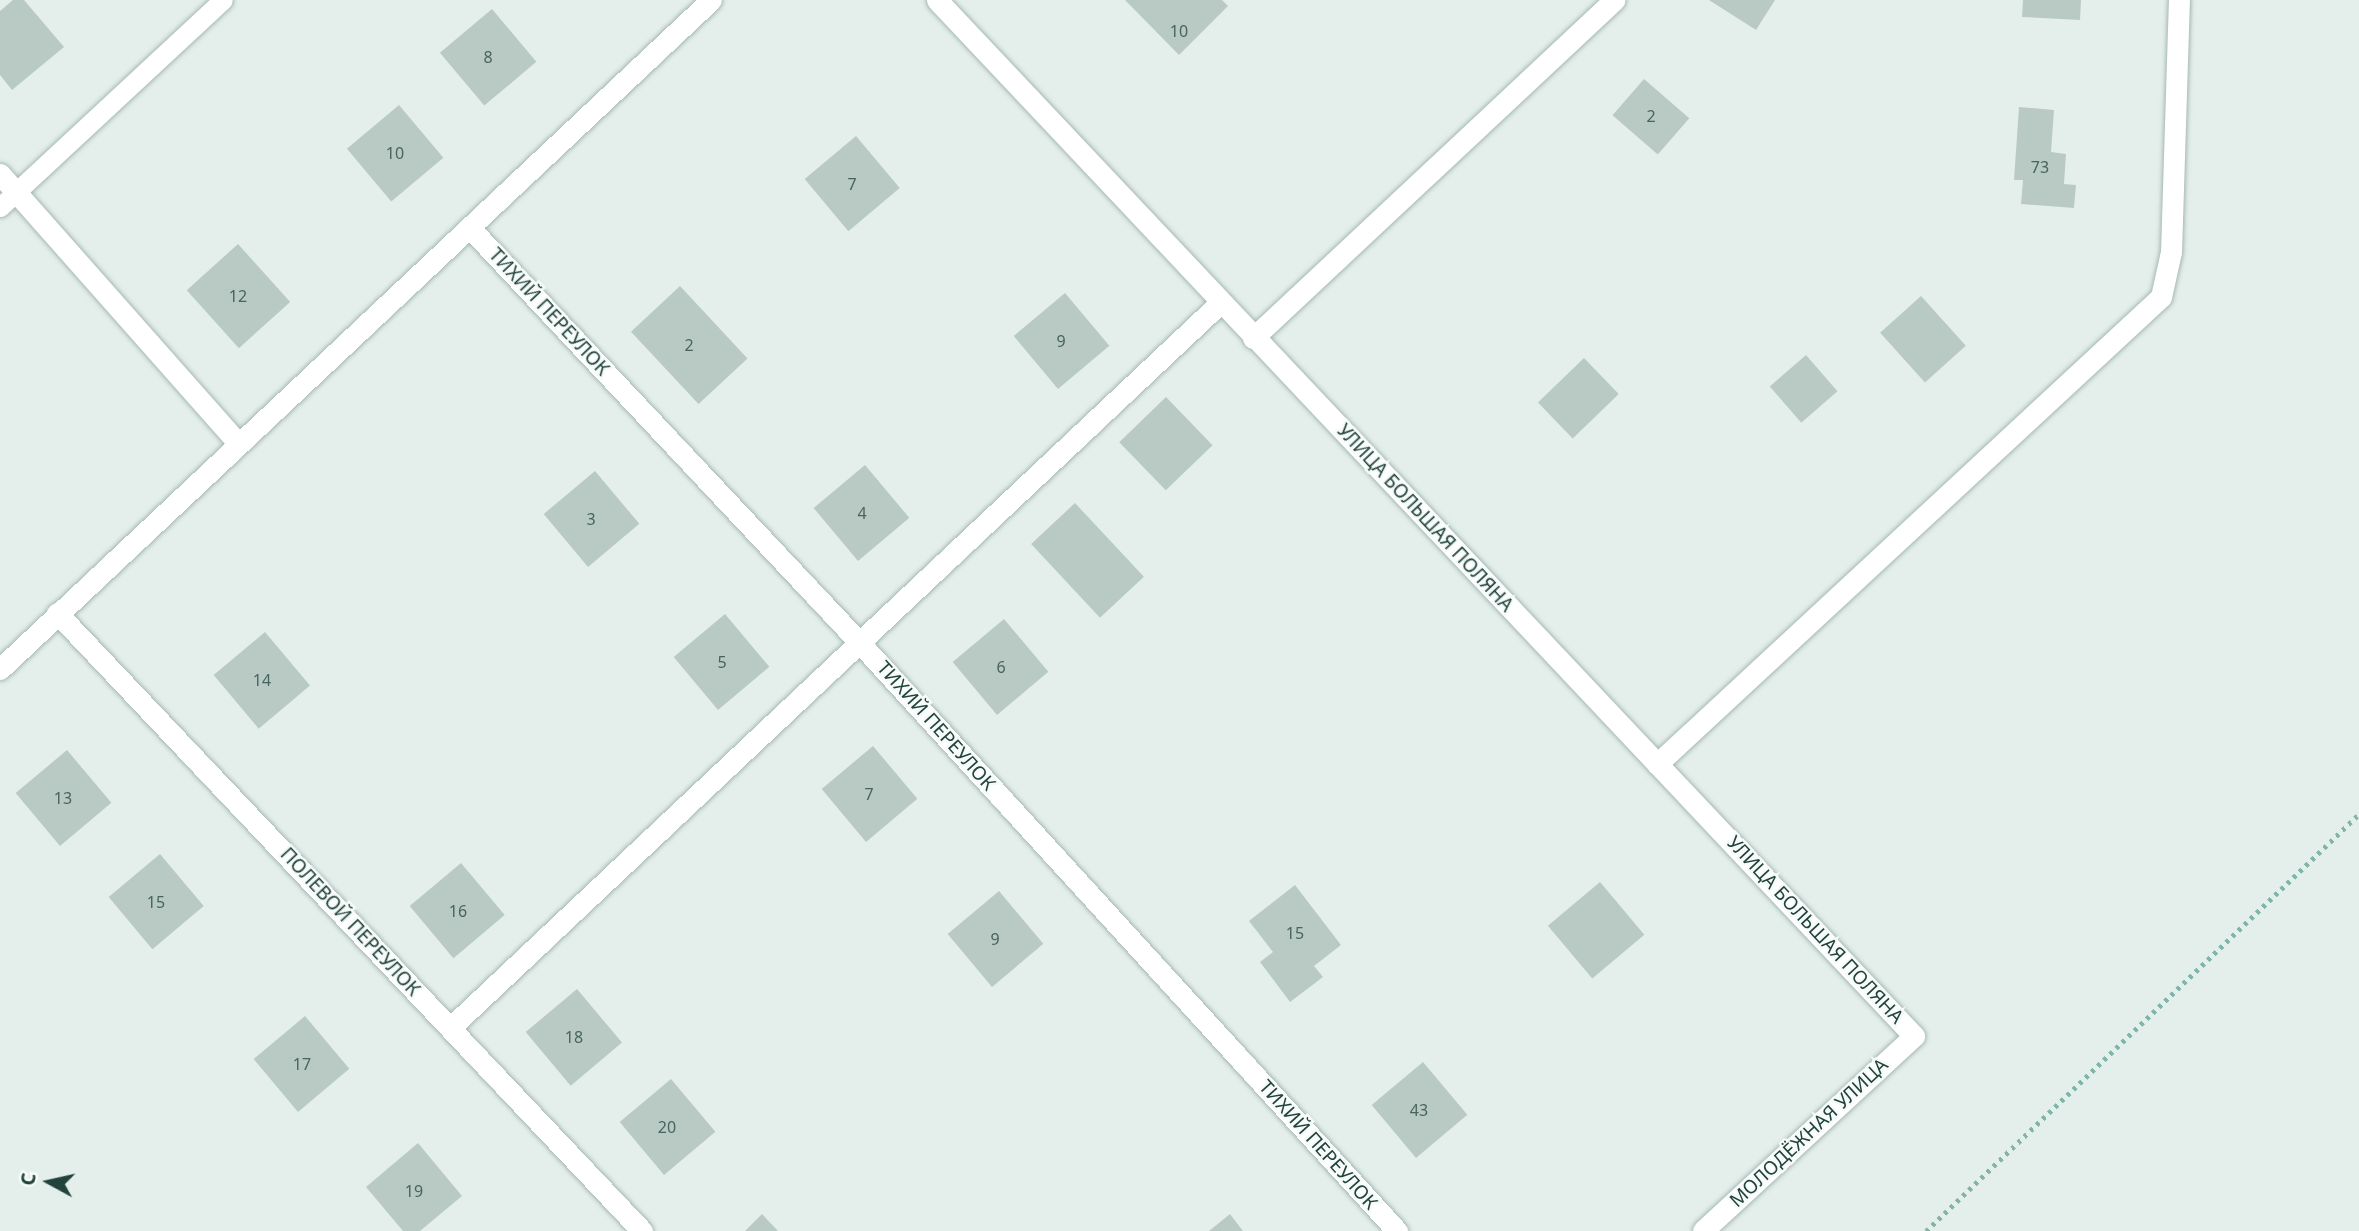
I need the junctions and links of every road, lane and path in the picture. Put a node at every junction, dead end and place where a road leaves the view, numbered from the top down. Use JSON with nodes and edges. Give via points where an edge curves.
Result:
{"nodes":[{"id":1,"x":223,"y":0,"type":"edge"},
{"id":2,"x":711,"y":0,"type":"edge"},
{"id":3,"x":937,"y":0,"type":"edge"},
{"id":4,"x":1614,"y":0,"type":"edge"},
{"id":5,"x":2179,"y":0,"type":"edge"},
{"id":6,"x":0,"y":174,"type":"edge"},
{"id":7,"x":17,"y":192,"type":"junction"},
{"id":8,"x":0,"y":207,"type":"edge"},
{"id":9,"x":469,"y":227,"type":"junction"},
{"id":10,"x":1220,"y":303,"type":"junction"},
{"id":11,"x":1253,"y":338,"type":"junction"},
{"id":12,"x":238,"y":443,"type":"junction"},
{"id":13,"x":57,"y":614,"type":"junction"},
{"id":14,"x":859,"y":642,"type":"junction"},
{"id":15,"x":0,"y":669,"type":"edge"},
{"id":16,"x":1657,"y":764,"type":"junction"},
{"id":17,"x":2359,"y":814,"type":"edge"},
{"id":18,"x":450,"y":1028,"type":"junction"},
{"id":19,"x":1914,"y":1035,"type":"joint"},
{"id":20,"x":642,"y":1231,"type":"edge"},
{"id":21,"x":1396,"y":1231,"type":"edge"},
{"id":22,"x":1703,"y":1231,"type":"edge"},
{"id":23,"x":1926,"y":1231,"type":"edge"}],
"edges":[{"from":1,"to":7,"type":"lane"},
{"from":2,"to":9,"type":"street"},
{"from":3,"to":10,"type":"street","name":"УЛИЦА БОЛЬШАЯ ПОЛЯНА"},
{"from":4,"to":11,"type":"street"},
{"from":5,"to":16,"type":"street","via":[[2171,253],[2161,297]]},
{"from":6,"to":7,"type":"street"},
{"from":7,"to":8,"type":"lane"},
{"from":7,"to":12,"type":"street"},
{"from":9,"to":12,"type":"street"},
{"from":9,"to":14,"type":"street","name":"ТИХИЙ ПЕРЕУЛОК"},
{"from":10,"to":11,"type":"street","name":"УЛИЦА БОЛЬШАЯ ПОЛЯНА"},
{"from":10,"to":14,"type":"street"},
{"from":11,"to":16,"type":"street","name":"УЛИЦА БОЛЬШАЯ ПОЛЯНА"},
{"from":12,"to":13,"type":"street"},
{"from":13,"to":15,"type":"street"},
{"from":13,"to":18,"type":"street","name":"ПОЛЕВОЙ ПЕРЕУЛОК"},
{"from":14,"to":18,"type":"street"},
{"from":14,"to":21,"type":"street","name":"ТИХИЙ ПЕРЕУЛОК"},
{"from":16,"to":19,"type":"street","name":"УЛИЦА БОЛЬШАЯ ПОЛЯНА"},
{"from":17,"to":23,"type":"path"},
{"from":18,"to":20,"type":"street","name":"ПОЛЕВОЙ ПЕРЕУЛОК"},
{"from":19,"to":22,"type":"street","name":"МОЛОДЁЖНАЯ УЛИЦА"}]}
